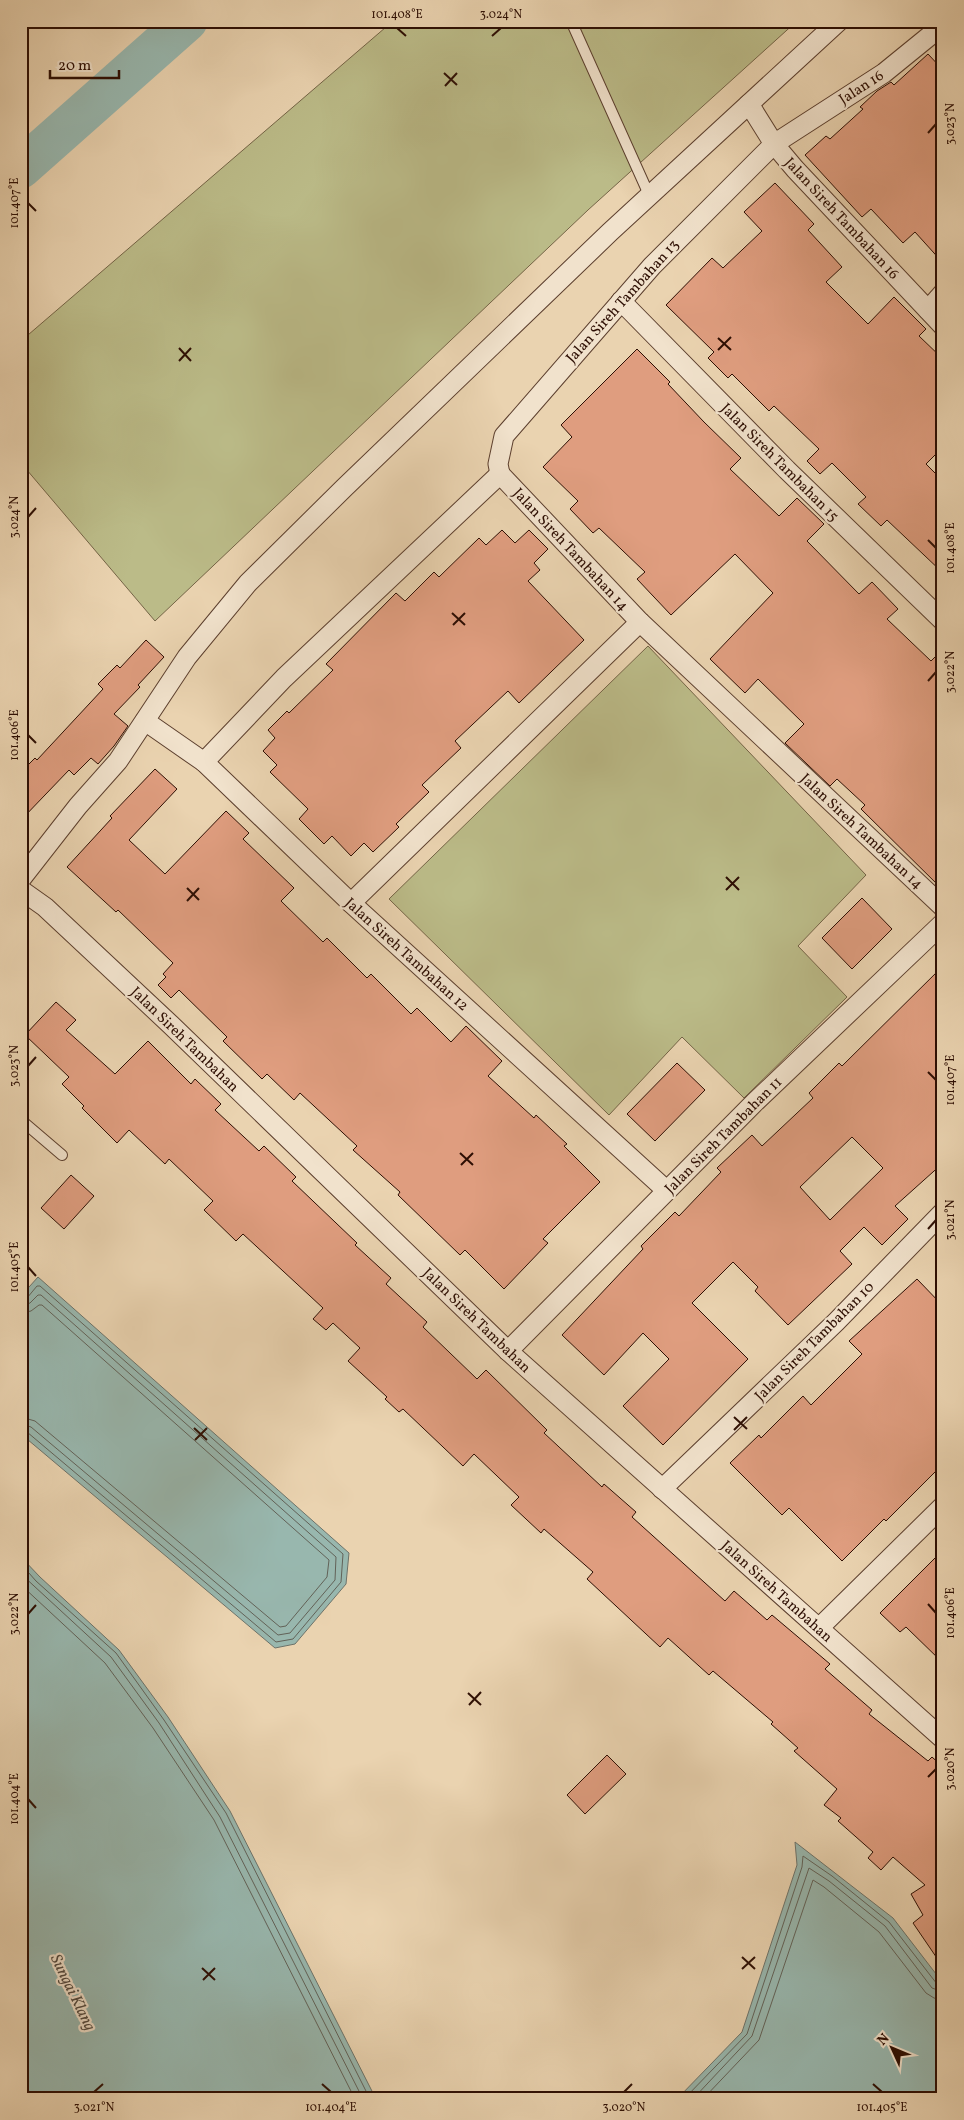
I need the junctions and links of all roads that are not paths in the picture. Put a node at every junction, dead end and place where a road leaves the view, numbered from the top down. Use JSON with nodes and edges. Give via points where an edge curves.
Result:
{"nodes":[{"id":1,"x":571,"y":21,"type":"edge"},
{"id":2,"x":839,"y":21,"type":"edge"},
{"id":3,"x":943,"y":25,"type":"edge"},
{"id":4,"x":749,"y":104,"type":"junction"},
{"id":5,"x":774,"y":144,"type":"junction"},
{"id":6,"x":650,"y":197,"type":"junction"},
{"id":7,"x":943,"y":293,"type":"edge"},
{"id":8,"x":621,"y":301,"type":"junction"},
{"id":9,"x":928,"y":310,"type":"junction"},
{"id":10,"x":943,"y":326,"type":"edge"},
{"id":11,"x":500,"y":474,"type":"junction"},
{"id":12,"x":943,"y":621,"type":"edge"},
{"id":13,"x":640,"y":622,"type":"junction"},
{"id":14,"x":145,"y":722,"type":"junction"},
{"id":15,"x":204,"y":762,"type":"junction"},
{"id":16,"x":21,"y":879,"type":"edge"},
{"id":17,"x":21,"y":890,"type":"edge"},
{"id":18,"x":351,"y":903,"type":"junction"},
{"id":19,"x":943,"y":907,"type":"edge"},
{"id":20,"x":943,"y":923,"type":"edge"},
{"id":21,"x":21,"y":1120,"type":"edge"},
{"id":22,"x":62,"y":1155,"type":"dead end"},
{"id":23,"x":666,"y":1190,"type":"junction"},
{"id":24,"x":943,"y":1212,"type":"edge"},
{"id":25,"x":508,"y":1350,"type":"junction"},
{"id":26,"x":662,"y":1489,"type":"junction"},
{"id":27,"x":943,"y":1506,"type":"edge"},
{"id":28,"x":819,"y":1628,"type":"junction"},
{"id":29,"x":943,"y":1739,"type":"edge"}],
"edges":[{"from":1,"to":6,"type":"lane"},
{"from":2,"to":4,"type":"street"},
{"from":3,"to":5,"type":"street","name":"Jalan 16","via":[[884,73]]},
{"from":4,"to":5,"type":"street","name":"Jalan Sireh Tambahan 16"},
{"from":4,"to":6,"type":"street"},
{"from":5,"to":8,"type":"street","name":"Jalan Sireh Tambahan 13"},
{"from":5,"to":9,"type":"street","name":"Jalan Sireh Tambahan 16"},
{"from":6,"to":14,"type":"street","via":[[350,481],[248,583],[187,657]]},
{"from":7,"to":9,"type":"street"},
{"from":8,"to":11,"type":"street","name":"Jalan Sireh Tambahan 13","via":[[504,436],[498,464]]},
{"from":8,"to":12,"type":"street","name":"Jalan Sireh Tambahan 15","via":[[787,470]]},
{"from":9,"to":10,"type":"street","name":"Jalan Sireh Tambahan 16"},
{"from":11,"to":13,"type":"street","name":"Jalan Sireh Tambahan 14"},
{"from":11,"to":15,"type":"street","name":"Jalan Sireh Tambahan 14","via":[[284,678]]},
{"from":13,"to":18,"type":"street"},
{"from":13,"to":19,"type":"street","name":"Jalan Sireh Tambahan 14"},
{"from":14,"to":15,"type":"street","name":"Jalan Sireh Tambahan 12"},
{"from":14,"to":16,"type":"street","via":[[118,761]]},
{"from":15,"to":18,"type":"street","name":"Jalan Sireh Tambahan 12"},
{"from":17,"to":25,"type":"street","name":"Jalan Sireh Tambahan","via":[[45,906],[171,1025]]},
{"from":18,"to":23,"type":"street","name":"Jalan Sireh Tambahan 12"},
{"from":20,"to":23,"type":"street","name":"Jalan Sireh Tambahan 11"},
{"from":21,"to":22,"type":"lane"},
{"from":23,"to":25,"type":"street","name":"Jalan Sireh Tambahan 11"},
{"from":24,"to":26,"type":"street","name":"Jalan Sireh Tambahan 10","via":[[836,1322]]},
{"from":25,"to":26,"type":"street","name":"Jalan Sireh Tambahan"},
{"from":26,"to":28,"type":"street","name":"Jalan Sireh Tambahan"},
{"from":27,"to":28,"type":"street"},
{"from":28,"to":29,"type":"street","name":"Jalan Sireh Tambahan"}]}
